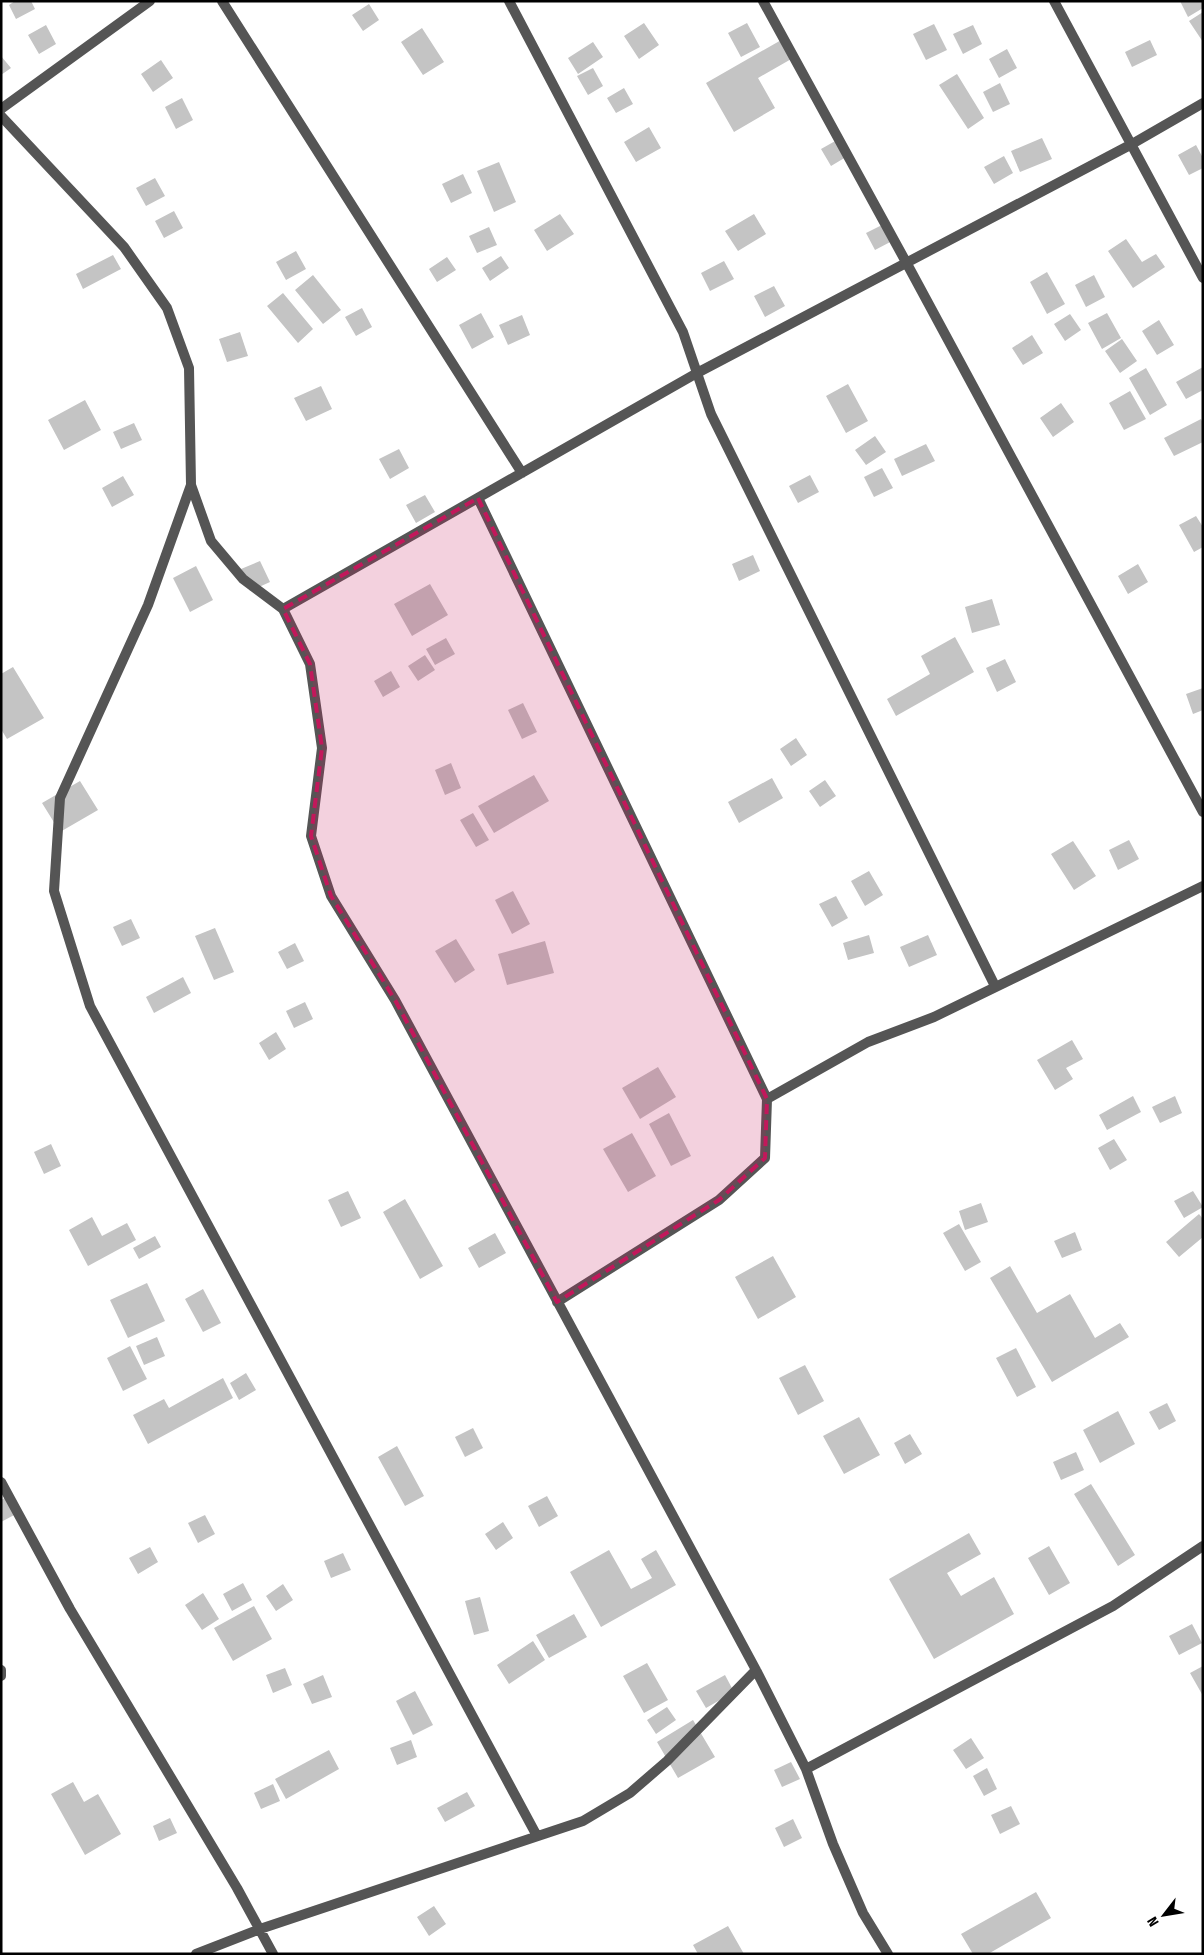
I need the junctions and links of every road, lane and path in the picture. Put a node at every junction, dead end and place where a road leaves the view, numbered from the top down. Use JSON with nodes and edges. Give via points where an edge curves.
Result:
{"nodes":[{"id":1,"x":150,"y":1,"type":"edge"},
{"id":2,"x":222,"y":1,"type":"edge"},
{"id":3,"x":509,"y":1,"type":"edge"},
{"id":4,"x":763,"y":1,"type":"edge"},
{"id":5,"x":1054,"y":1,"type":"edge"},
{"id":6,"x":1203,"y":103,"type":"edge"},
{"id":7,"x":1,"y":109,"type":"edge"},
{"id":8,"x":1,"y":116,"type":"edge"},
{"id":9,"x":1132,"y":144,"type":"junction"},
{"id":10,"x":906,"y":262,"type":"junction"},
{"id":11,"x":1203,"y":278,"type":"edge"},
{"id":12,"x":697,"y":373,"type":"junction"},
{"id":13,"x":522,"y":473,"type":"junction"},
{"id":14,"x":191,"y":485,"type":"junction"},
{"id":15,"x":478,"y":498,"type":"junction"},
{"id":16,"x":283,"y":609,"type":"junction"},
{"id":17,"x":1203,"y":812,"type":"edge"},
{"id":18,"x":1203,"y":886,"type":"edge"},
{"id":19,"x":995,"y":986,"type":"junction"},
{"id":20,"x":767,"y":1099,"type":"junction"},
{"id":21,"x":558,"y":1302,"type":"junction"},
{"id":22,"x":1,"y":1482,"type":"edge"},
{"id":23,"x":1203,"y":1546,"type":"edge"},
{"id":24,"x":1,"y":1670,"type":"edge"},
{"id":25,"x":756,"y":1670,"type":"junction"},
{"id":26,"x":1,"y":1676,"type":"edge"},
{"id":27,"x":806,"y":1769,"type":"junction"},
{"id":28,"x":536,"y":1836,"type":"junction"},
{"id":29,"x":260,"y":1929,"type":"junction"},
{"id":30,"x":196,"y":1954,"type":"edge"},
{"id":31,"x":273,"y":1954,"type":"edge"},
{"id":32,"x":888,"y":1954,"type":"edge"}],
"edges":[{"from":1,"to":7,"type":"street"},
{"from":2,"to":13,"type":"street"},
{"from":3,"to":12,"type":"street","via":[[683,332]]},
{"from":4,"to":10,"type":"street"},
{"from":5,"to":9,"type":"street"},
{"from":6,"to":9,"type":"street"},
{"from":8,"to":14,"type":"street","via":[[124,247],[167,308],[189,368]]},
{"from":9,"to":10,"type":"street"},
{"from":9,"to":11,"type":"street"},
{"from":10,"to":12,"type":"street"},
{"from":10,"to":17,"type":"street"},
{"from":12,"to":13,"type":"street"},
{"from":12,"to":19,"type":"street","via":[[711,414]]},
{"from":13,"to":15,"type":"street"},
{"from":14,"to":16,"type":"street","via":[[211,541],[243,579]]},
{"from":14,"to":28,"type":"street","via":[[148,606],[60,798],[54,891],[90,1006]]},
{"from":15,"to":16,"type":"street"},
{"from":15,"to":20,"type":"street"},
{"from":16,"to":21,"type":"street","via":[[310,664],[322,748],[311,836],[331,896],[395,1000]]},
{"from":18,"to":19,"type":"street"},
{"from":19,"to":20,"type":"street","via":[[934,1018],[868,1042]]},
{"from":20,"to":21,"type":"street","via":[[766,1158],[719,1200]]},
{"from":21,"to":25,"type":"street"},
{"from":22,"to":29,"type":"street","via":[[70,1609]]},
{"from":23,"to":27,"type":"street","via":[[1113,1606]]},
{"from":24,"to":26,"type":"street"},
{"from":25,"to":27,"type":"street"},
{"from":25,"to":28,"type":"street","via":[[667,1761],[630,1793],[583,1821]]},
{"from":27,"to":32,"type":"street","via":[[863,1913]]},
{"from":28,"to":29,"type":"street"},
{"from":29,"to":30,"type":"street"},
{"from":29,"to":31,"type":"street"}]}
